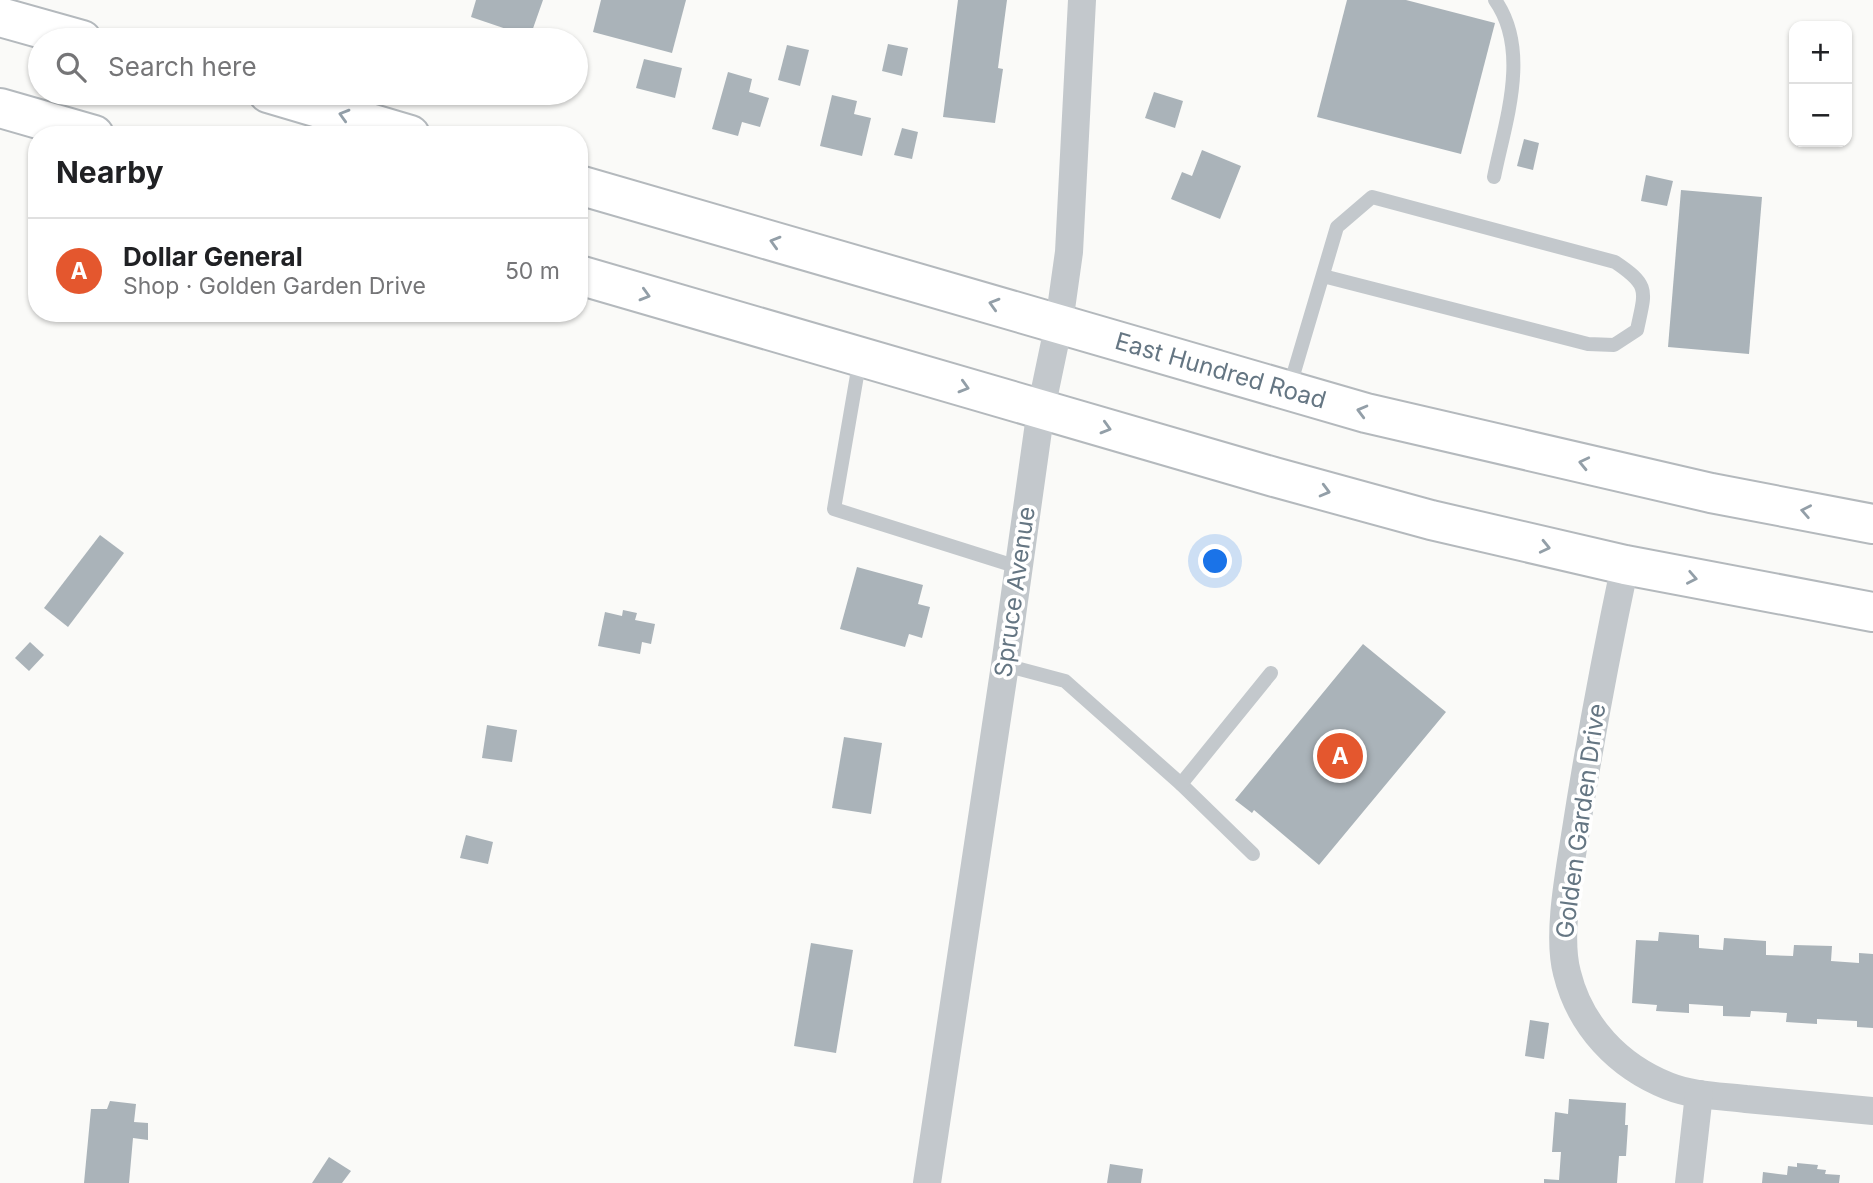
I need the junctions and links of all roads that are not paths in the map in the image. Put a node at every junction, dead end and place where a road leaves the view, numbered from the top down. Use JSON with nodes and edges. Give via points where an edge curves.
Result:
{"nodes":[{"id":1,"x":1082,"y":0,"type":"edge"},
{"id":2,"x":1495,"y":0,"type":"edge"},
{"id":3,"x":0,"y":17,"type":"edge"},
{"id":4,"x":39,"y":28,"type":"edge"},
{"id":5,"x":309,"y":105,"type":"edge"},
{"id":6,"x":0,"y":108,"type":"edge"},
{"id":7,"x":63,"y":126,"type":"edge"},
{"id":8,"x":380,"y":126,"type":"edge"},
{"id":9,"x":1494,"y":177,"type":"dead end"},
{"id":10,"x":588,"y":188,"type":"edge"},
{"id":11,"x":1323,"y":276,"type":"junction"},
{"id":12,"x":588,"y":278,"type":"edge"},
{"id":13,"x":1059,"y":323,"type":"junction"},
{"id":14,"x":860,"y":357,"type":"junction"},
{"id":15,"x":1289,"y":390,"type":"junction"},
{"id":16,"x":1041,"y":409,"type":"junction"},
{"id":17,"x":1873,"y":524,"type":"edge"},
{"id":18,"x":1625,"y":565,"type":"junction"},
{"id":19,"x":1017,"y":567,"type":"junction"},
{"id":20,"x":1873,"y":612,"type":"edge"},
{"id":21,"x":1005,"y":665,"type":"junction"},
{"id":22,"x":1271,"y":673,"type":"dead end"},
{"id":23,"x":1181,"y":784,"type":"junction"},
{"id":24,"x":1253,"y":855,"type":"dead end"},
{"id":25,"x":1699,"y":1094,"type":"junction"},
{"id":26,"x":1873,"y":1111,"type":"edge"},
{"id":27,"x":927,"y":1183,"type":"edge"},
{"id":28,"x":1689,"y":1183,"type":"edge"}],
"edges":[{"from":1,"to":13,"type":"street","name":"Spruce Avenue","via":[[1069,253]]},
{"from":2,"to":9,"type":"lane","via":[[1512,42],[1513,79]]},
{"from":3,"to":4,"type":"highway"},
{"from":8,"to":5,"type":"highway","one_way":true},
{"from":6,"to":7,"type":"highway"},
{"from":13,"to":10,"type":"highway","name":"East Hundred Road","one_way":true},
{"from":11,"to":11,"type":"lane","via":[[1337,227],[1372,197],[1615,262],[1635,275],[1644,293],[1637,330],[1614,345],[1588,344]]},
{"from":11,"to":15,"type":"lane"},
{"from":12,"to":14,"type":"highway","one_way":true},
{"from":13,"to":15,"type":"highway","name":"East Hundred Road"},
{"from":13,"to":16,"type":"street","name":"Spruce Avenue"},
{"from":14,"to":16,"type":"highway","one_way":true},
{"from":14,"to":19,"type":"lane","via":[[834,509]]},
{"from":17,"to":15,"type":"highway","name":"East Hundred Road","one_way":true,"via":[[1711,493],[1366,413]]},
{"from":16,"to":18,"type":"highway","one_way":true,"via":[[1418,516]]},
{"from":16,"to":19,"type":"street","name":"Spruce Avenue"},
{"from":18,"to":20,"type":"highway","one_way":true},
{"from":18,"to":25,"type":"street","name":"Golden Garden Drive","via":[[1570,865],[1563,946],[1566,971],[1576,1003],[1614,1054],[1669,1087]]},
{"from":19,"to":21,"type":"street","name":"Spruce Avenue"},
{"from":21,"to":23,"type":"lane","via":[[1065,681]]},
{"from":21,"to":27,"type":"street","name":"Spruce Avenue"},
{"from":22,"to":23,"type":"lane"},
{"from":23,"to":24,"type":"lane"},
{"from":25,"to":26,"type":"street","name":"Golden Garden Drive"},
{"from":25,"to":28,"type":"street"}]}
